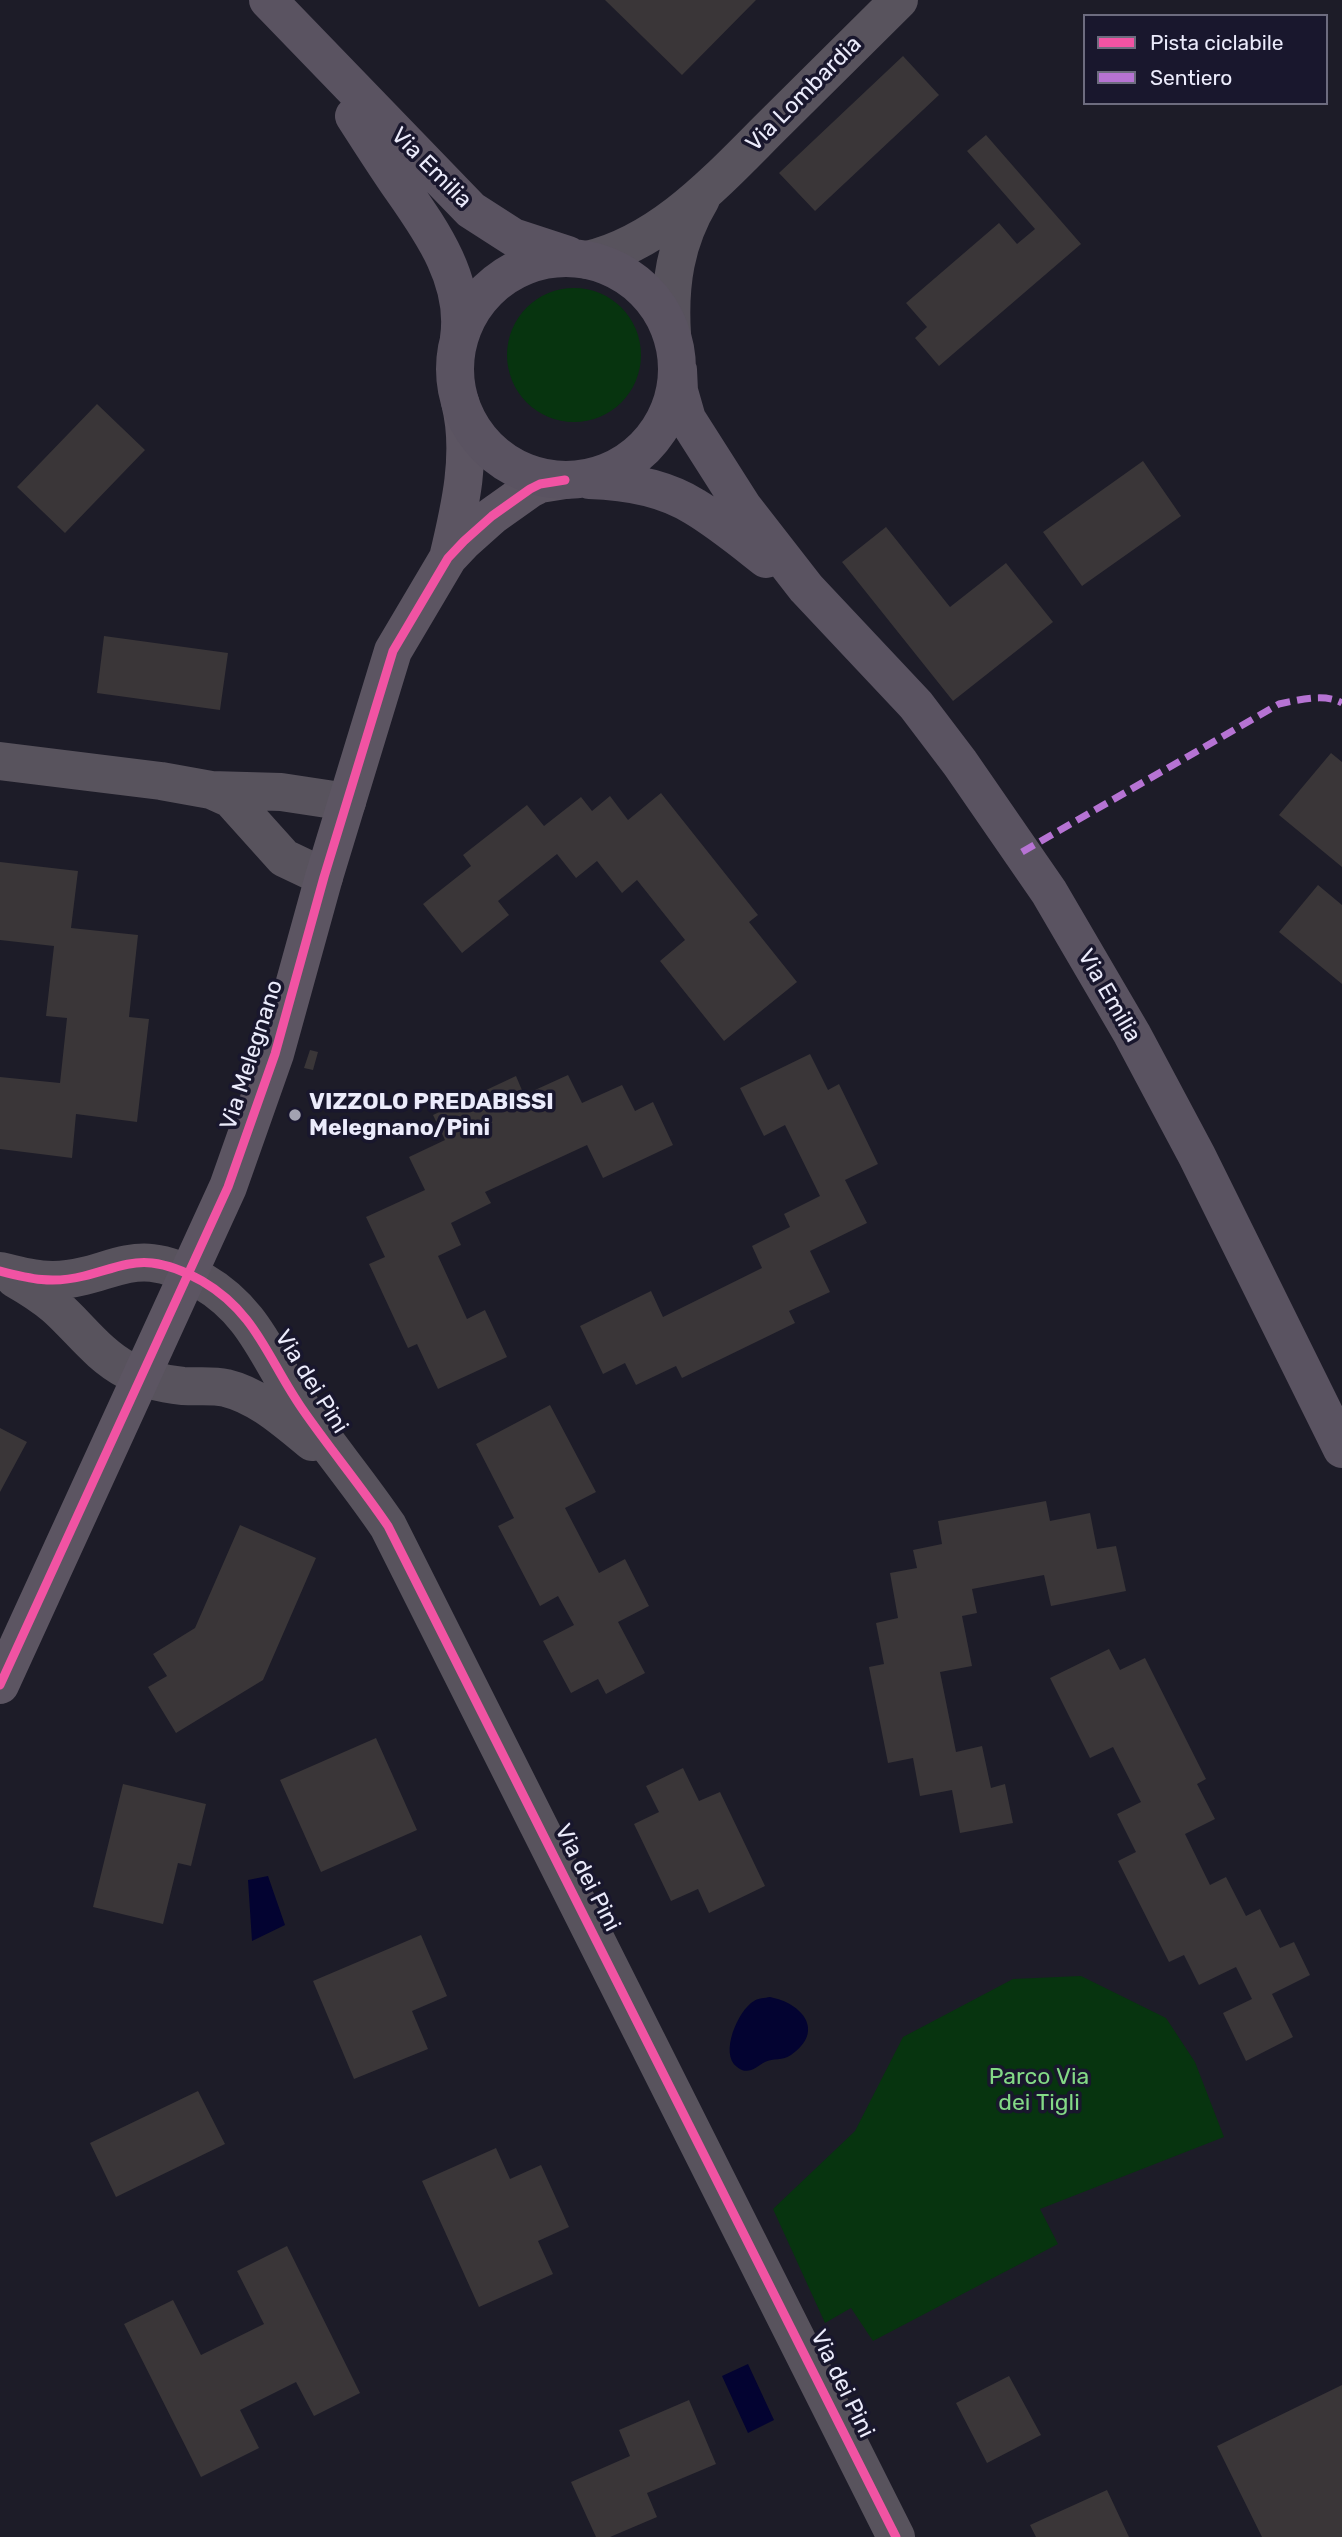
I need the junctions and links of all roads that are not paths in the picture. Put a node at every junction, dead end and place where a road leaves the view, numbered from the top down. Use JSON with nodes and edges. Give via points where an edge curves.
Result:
{"nodes":[{"id":1,"x":268,"y":0,"type":"edge"},
{"id":2,"x":899,"y":0,"type":"edge"},
{"id":3,"x":301,"y":36,"type":"junction"},
{"id":4,"x":708,"y":189,"type":"junction"},
{"id":5,"x":587,"y":260,"type":"junction"},
{"id":6,"x":457,"y":346,"type":"junction"},
{"id":7,"x":675,"y":352,"type":"junction"},
{"id":8,"x":460,"y":402,"type":"junction"},
{"id":9,"x":569,"y":480,"type":"junction"},
{"id":10,"x":447,"y":558,"type":"junction"},
{"id":11,"x":806,"y":588,"type":"junction"},
{"id":12,"x":0,"y":761,"type":"edge"},
{"id":13,"x":211,"y":790,"type":"junction"},
{"id":14,"x":347,"y":802,"type":"junction"},
{"id":15,"x":324,"y":877,"type":"junction"},
{"id":16,"x":1,"y":1271,"type":"edge"},
{"id":17,"x":190,"y":1274,"type":"junction"},
{"id":18,"x":142,"y":1378,"type":"junction"},
{"id":19,"x":1342,"y":1449,"type":"edge"},
{"id":20,"x":344,"y":1467,"type":"junction"},
{"id":21,"x":0,"y":1685,"type":"edge"},
{"id":22,"x":896,"y":2537,"type":"edge"}],
"edges":[{"from":1,"to":3,"type":"main road","name":"Via Emilia"},
{"from":2,"to":4,"type":"street","name":"Via Lombardia"},
{"from":3,"to":5,"type":"main road","name":"Via Emilia","via":[[471,210],[513,237]]},
{"from":3,"to":6,"type":"main road","name":"Via Emilia","via":[[428,225],[459,297]]},
{"from":4,"to":5,"type":"street","name":"Via Lombardia","via":[[627,247]]},
{"from":4,"to":7,"type":"street","name":"Via Lombardia","via":[[688,220],[680,245],[670,298]]},
{"from":5,"to":6,"type":"main road","via":[[538,261],[502,278],[474,306]]},
{"from":5,"to":7,"type":"main road","via":[[619,271],[640,285],[659,307]]},
{"from":6,"to":8,"type":"main road"},
{"from":7,"to":9,"type":"main road","via":[[672,405],[648,444],[610,471]]},
{"from":7,"to":11,"type":"main road","name":"Via Emilia","via":[[683,406],[695,435]]},
{"from":8,"to":9,"type":"main road","via":[[472,429],[500,458],[536,476]]},
{"from":8,"to":10,"type":"street","name":"Via Melegnano","via":[[465,428],[464,472]]},
{"from":9,"to":10,"type":"street","name":"Via Melegnano","via":[[530,489],[492,516]]},
{"from":9,"to":11,"type":"main road","name":"Via Emilia","via":[[634,485],[693,505]]},
{"from":10,"to":14,"type":"street","name":"Via Melegnano","via":[[393,651]]},
{"from":11,"to":19,"type":"main road","name":"Via Emilia","via":[[916,705],[1049,892],[1180,1123]]},
{"from":12,"to":13,"type":"street"},
{"from":13,"to":14,"type":"street","via":[[281,792]]},
{"from":13,"to":15,"type":"street","via":[[231,799],[285,858]]},
{"from":14,"to":15,"type":"street","name":"Via Melegnano"},
{"from":15,"to":17,"type":"street","name":"Via Melegnano","via":[[253,1122]]},
{"from":16,"to":17,"type":"street","name":"Via dei Pini","via":[[43,1282],[151,1263]]},
{"from":16,"to":18,"type":"street","name":"Via dei Pini","via":[[33,1289],[111,1360]]},
{"from":17,"to":18,"type":"street","name":"Via Melegnano"},
{"from":17,"to":20,"type":"street","name":"Via dei Pini","via":[[218,1290],[247,1317],[300,1406]]},
{"from":18,"to":20,"type":"street","name":"Via dei Pini","via":[[244,1394]]},
{"from":18,"to":21,"type":"street","name":"Via Melegnano"},
{"from":20,"to":22,"type":"street","name":"Via dei Pini","via":[[388,1526]]}]}
